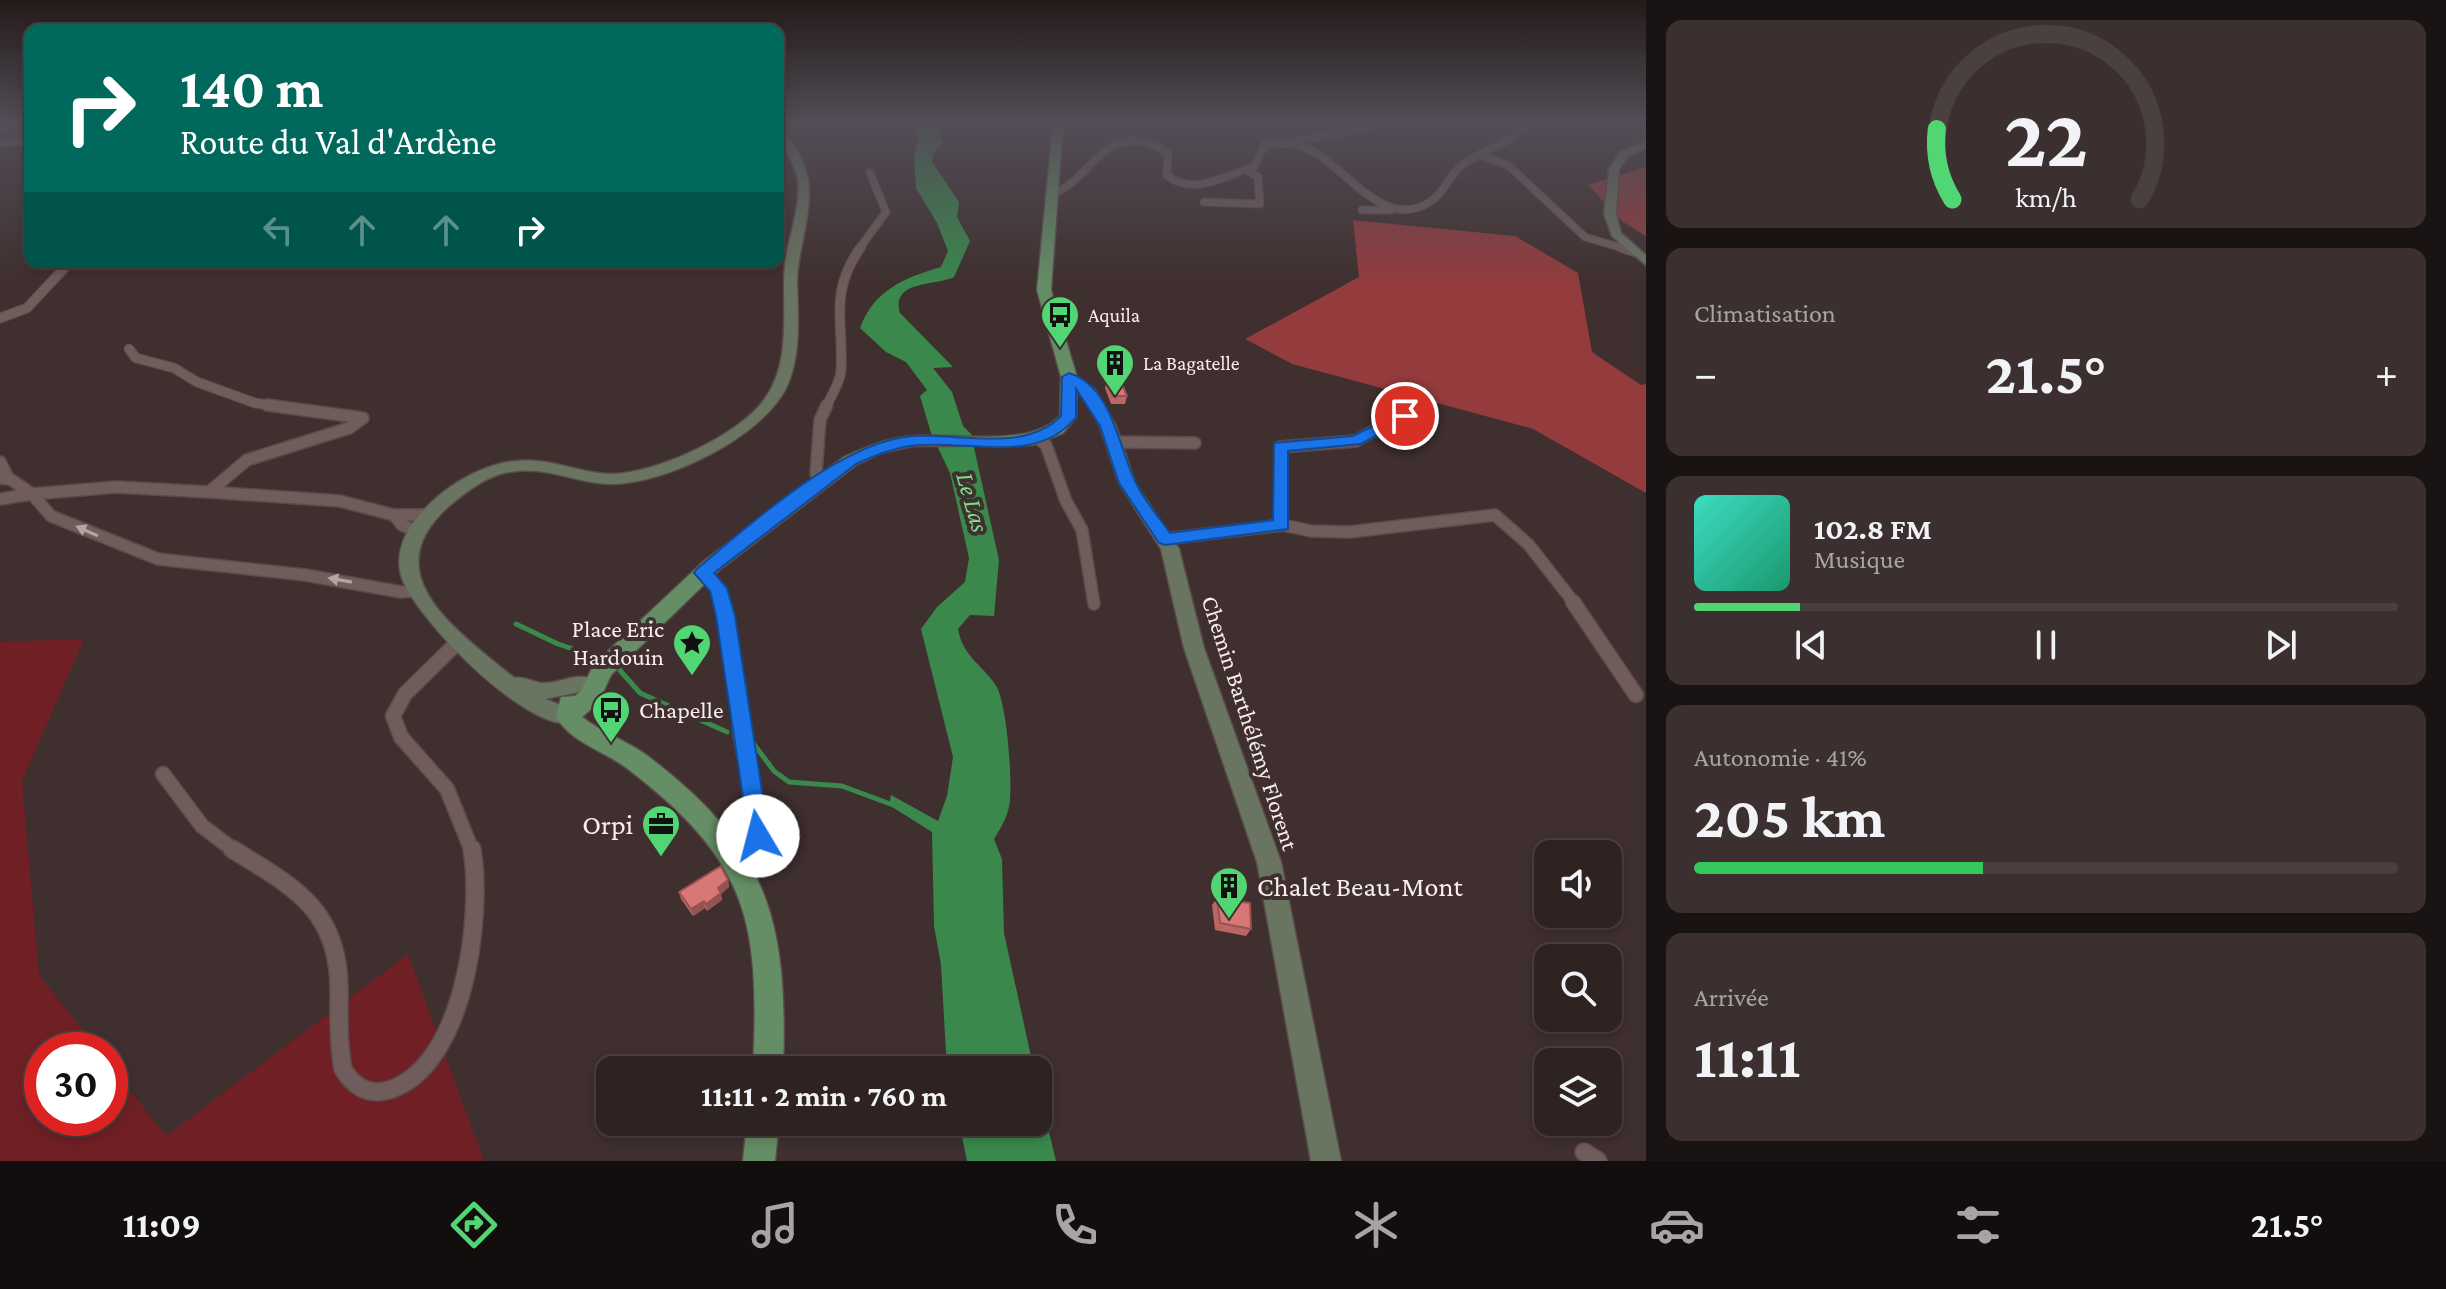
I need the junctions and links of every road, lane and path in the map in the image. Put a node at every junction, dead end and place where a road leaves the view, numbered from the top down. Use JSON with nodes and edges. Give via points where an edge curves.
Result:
{"nodes":[{"id":1,"x":802,"y":177,"type":"edge"},
{"id":2,"x":872,"y":177,"type":"edge"},
{"id":3,"x":1052,"y":177,"type":"edge"},
{"id":4,"x":1079,"y":177,"type":"edge"},
{"id":5,"x":1170,"y":177,"type":"edge"},
{"id":6,"x":1219,"y":177,"type":"edge"},
{"id":7,"x":1258,"y":177,"type":"edge"},
{"id":8,"x":1346,"y":177,"type":"edge"},
{"id":9,"x":1450,"y":177,"type":"edge"},
{"id":10,"x":1522,"y":177,"type":"edge"},
{"id":11,"x":1613,"y":177,"type":"edge"},
{"id":12,"x":1050,"y":193,"type":"junction"},
{"id":13,"x":1204,"y":202,"type":"dead end"},
{"id":14,"x":1413,"y":208,"type":"junction"},
{"id":15,"x":1362,"y":210,"type":"dead end"},
{"id":16,"x":1635,"y":252,"type":"junction"},
{"id":17,"x":1646,"y":261,"type":"edge"},
{"id":18,"x":64,"y":268,"type":"edge"},
{"id":19,"x":0,"y":318,"type":"edge"},
{"id":20,"x":129,"y":349,"type":"dead end"},
{"id":21,"x":1069,"y":377,"type":"junction"},
{"id":22,"x":1425,"y":410,"type":"dead end"},
{"id":23,"x":1038,"y":438,"type":"junction"},
{"id":24,"x":1114,"y":442,"type":"junction"},
{"id":25,"x":1195,"y":443,"type":"dead end"},
{"id":26,"x":0,"y":462,"type":"edge"},
{"id":27,"x":4,"y":478,"type":"edge"},
{"id":28,"x":824,"y":481,"type":"junction"},
{"id":29,"x":209,"y":492,"type":"junction"},
{"id":30,"x":32,"y":494,"type":"junction"},
{"id":31,"x":0,"y":499,"type":"edge"},
{"id":32,"x":394,"y":515,"type":"junction"},
{"id":33,"x":429,"y":515,"type":"junction"},
{"id":34,"x":1282,"y":525,"type":"junction"},
{"id":35,"x":416,"y":531,"type":"junction"},
{"id":36,"x":1165,"y":539,"type":"junction"},
{"id":37,"x":703,"y":573,"type":"junction"},
{"id":38,"x":417,"y":591,"type":"junction"},
{"id":39,"x":1094,"y":604,"type":"dead end"},
{"id":40,"x":459,"y":641,"type":"junction"},
{"id":41,"x":497,"y":672,"type":"junction"},
{"id":42,"x":533,"y":691,"type":"junction"},
{"id":43,"x":1636,"y":695,"type":"dead end"},
{"id":44,"x":576,"y":704,"type":"junction"},
{"id":45,"x":163,"y":774,"type":"dead end"},
{"id":46,"x":735,"y":862,"type":"junction"},
{"id":47,"x":769,"y":1056,"type":"edge"},
{"id":48,"x":762,"y":1136,"type":"edge"},
{"id":49,"x":759,"y":1161,"type":"edge"},
{"id":50,"x":1326,"y":1161,"type":"edge"}],
"edges":[{"from":1,"to":33,"type":"street","via":[[804,193],[791,247],[788,371],[764,412],[727,439],[646,475],[608,479],[515,465],[481,477]]},
{"from":2,"to":28,"type":"street","via":[[886,212],[849,265],[838,305],[841,374],[820,420],[815,466]]},
{"from":3,"to":12,"type":"main road"},
{"from":4,"to":12,"type":"street","via":[[1068,189]]},
{"from":5,"to":6,"type":"street","via":[[1181,185],[1205,185]]},
{"from":7,"to":13,"type":"street","via":[[1260,204]]},
{"from":8,"to":14,"type":"street","via":[[1371,198]]},
{"from":9,"to":14,"type":"street","via":[[1427,204]]},
{"from":10,"to":16,"type":"street","via":[[1585,237]]},
{"from":11,"to":16,"type":"street","via":[[1612,227]]},
{"from":12,"to":21,"type":"main road","via":[[1045,296]]},
{"from":14,"to":15,"type":"street"},
{"from":16,"to":17,"type":"street"},
{"from":18,"to":19,"type":"street","via":[[27,308]]},
{"from":20,"to":29,"type":"street","via":[[131,356],[174,368],[255,403],[363,418],[354,426],[247,460]]},
{"from":21,"to":23,"type":"main road","via":[[1068,417]]},
{"from":21,"to":24,"type":"street","name":"Chemin Barthélémy Florent","via":[[1088,390]]},
{"from":22,"to":34,"type":"street","via":[[1392,420],[1358,440],[1280,447]]},
{"from":23,"to":28,"type":"main road","via":[[923,440],[869,452]]},
{"from":23,"to":39,"type":"street","via":[[1046,445],[1082,530]]},
{"from":24,"to":25,"type":"street"},
{"from":24,"to":36,"type":"street","name":"Chemin Barthélémy Florent","via":[[1127,483]]},
{"from":26,"to":27,"type":"street"},
{"from":27,"to":30,"type":"street"},
{"from":28,"to":37,"type":"main road"},
{"from":29,"to":30,"type":"street","via":[[116,487]]},
{"from":29,"to":32,"type":"street","via":[[340,501]]},
{"from":30,"to":31,"type":"street"},
{"from":38,"to":30,"type":"street","one_way":true,"via":[[158,559],[51,516]]},
{"from":32,"to":33,"type":"street"},
{"from":32,"to":35,"type":"street"},
{"from":33,"to":35,"type":"street"},
{"from":34,"to":36,"type":"street"},
{"from":34,"to":43,"type":"street","via":[[1349,532],[1499,516],[1553,576]]},
{"from":35,"to":38,"type":"street","via":[[406,561]]},
{"from":36,"to":50,"type":"street","name":"Chemin Barthélémy Florent","via":[[1194,648],[1269,862]]},
{"from":37,"to":44,"type":"main road","via":[[610,662]]},
{"from":37,"to":46,"type":"street","via":[[718,588],[722,602],[758,831],[755,844]]},
{"from":38,"to":40,"type":"street"},
{"from":40,"to":41,"type":"street"},
{"from":40,"to":45,"type":"street","via":[[405,694],[393,716],[407,743],[441,776],[465,828],[472,855],[473,931],[452,1016],[436,1052],[412,1077],[386,1091],[364,1091],[343,1069],[338,964],[327,926],[284,879],[217,839]]},
{"from":41,"to":42,"type":"street"},
{"from":41,"to":44,"type":"street","via":[[557,715]]},
{"from":42,"to":44,"type":"street"},
{"from":42,"to":44,"type":"street","via":[[560,691]]},
{"from":44,"to":46,"type":"main road","via":[[604,737],[687,804]]},
{"from":46,"to":47,"type":"main road","via":[[755,896],[766,933],[772,1004]]},
{"from":48,"to":49,"type":"main road"}]}
